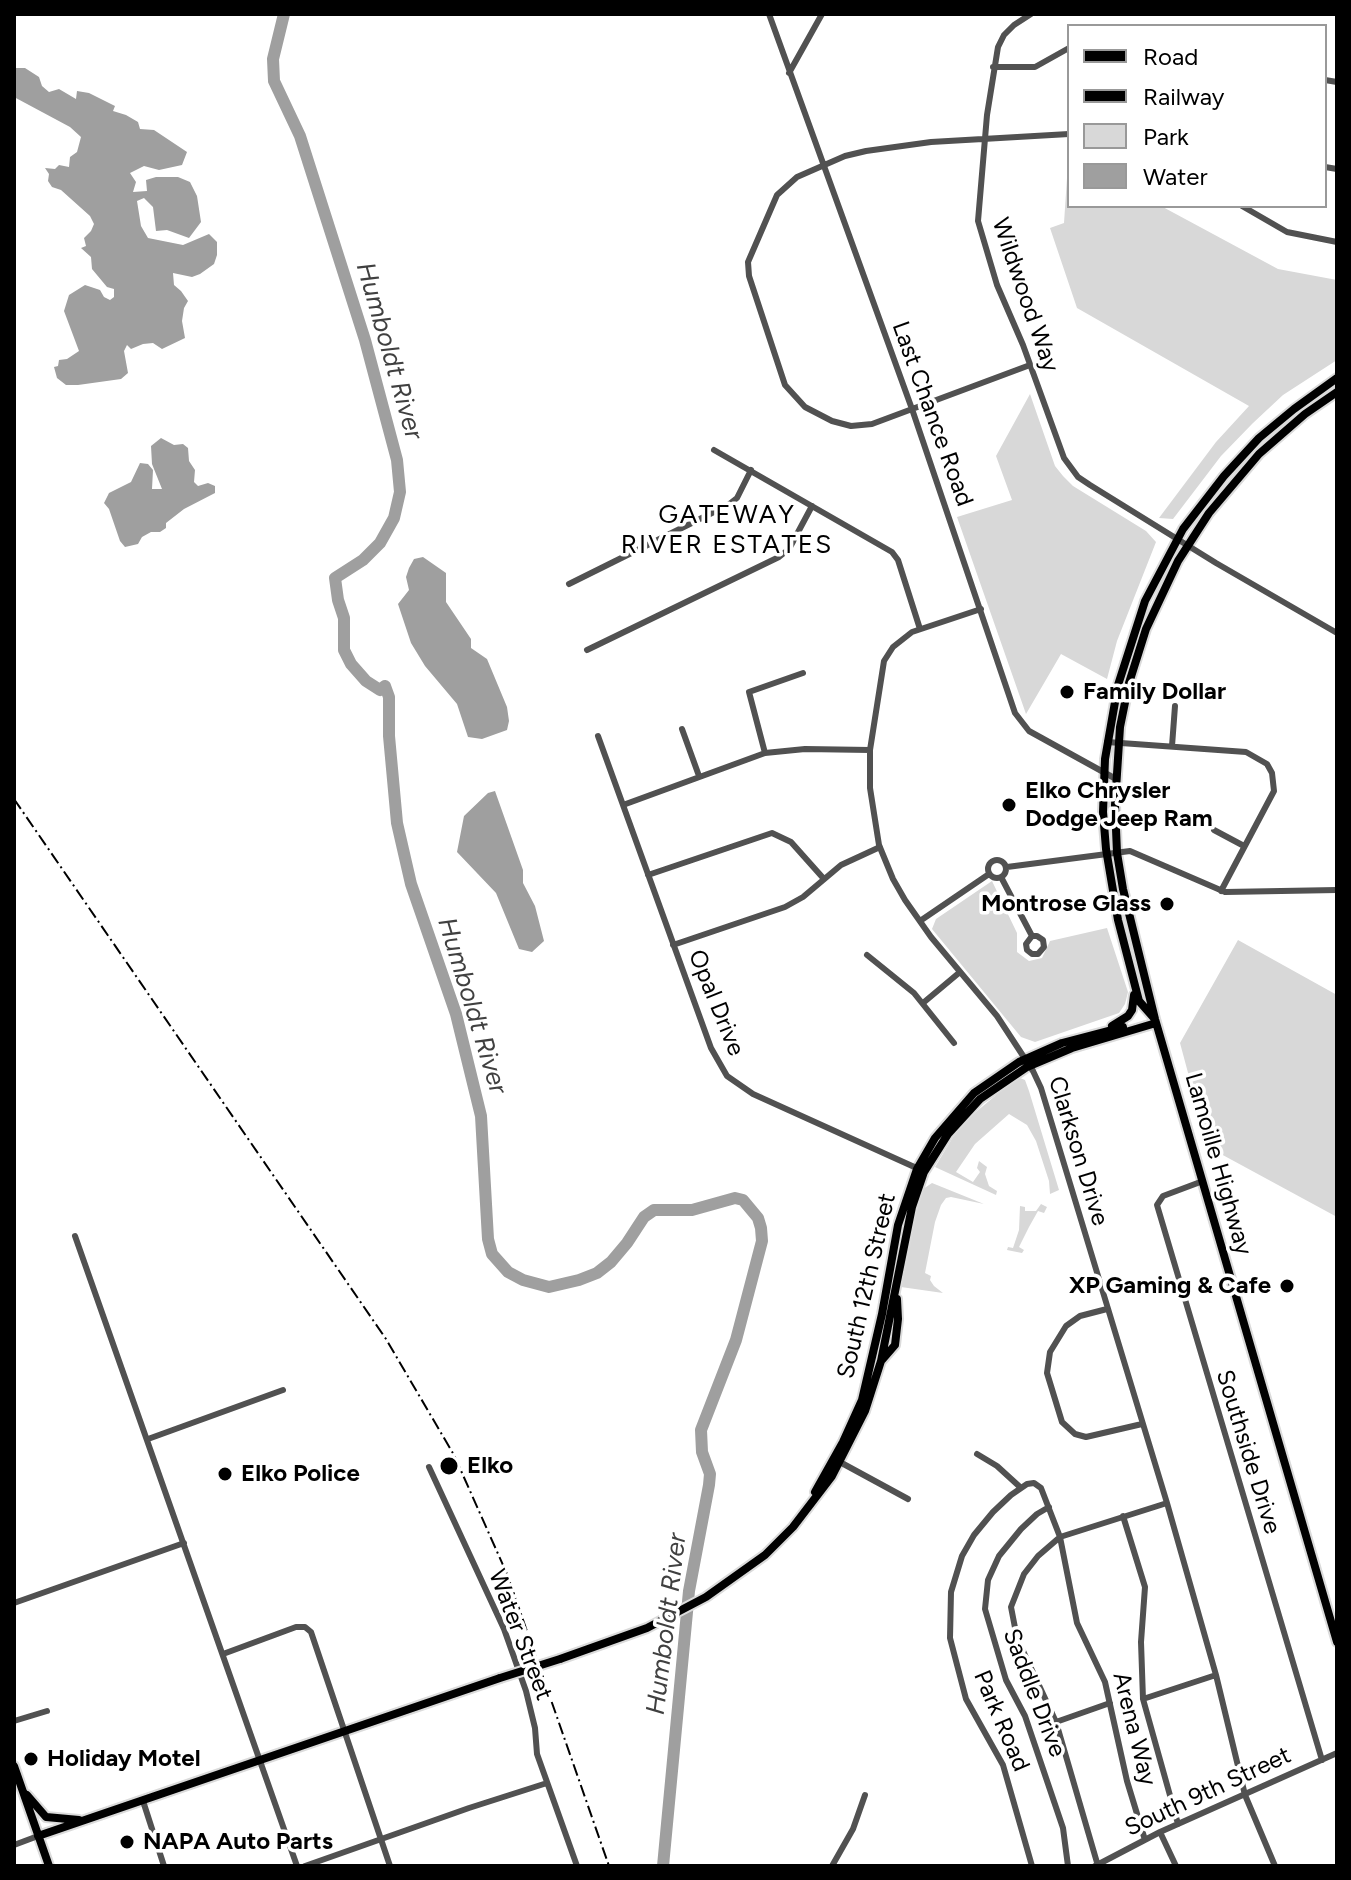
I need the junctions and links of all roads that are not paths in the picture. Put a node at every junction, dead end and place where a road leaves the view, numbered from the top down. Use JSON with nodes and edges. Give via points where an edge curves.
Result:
{"nodes":[{"id":1,"x":769,"y":14,"type":"edge"},
{"id":2,"x":822,"y":14,"type":"edge"},
{"id":3,"x":1031,"y":14,"type":"edge"},
{"id":4,"x":1067,"y":49,"type":"edge"},
{"id":5,"x":993,"y":67,"type":"junction"},
{"id":6,"x":789,"y":73,"type":"junction"},
{"id":7,"x":1067,"y":134,"type":"edge"},
{"id":8,"x":985,"y":139,"type":"junction"},
{"id":9,"x":822,"y":166,"type":"junction"},
{"id":10,"x":1245,"y":208,"type":"edge"},
{"id":11,"x":1337,"y":242,"type":"edge"},
{"id":12,"x":1030,"y":365,"type":"junction"},
{"id":13,"x":1337,"y":378,"type":"edge"},
{"id":14,"x":1337,"y":392,"type":"edge"},
{"id":15,"x":912,"y":409,"type":"junction"},
{"id":16,"x":714,"y":450,"type":"dead end"},
{"id":17,"x":751,"y":470,"type":"junction"},
{"id":18,"x":812,"y":506,"type":"junction"},
{"id":19,"x":1177,"y":539,"type":"junction"},
{"id":20,"x":1187,"y":545,"type":"junction"},
{"id":21,"x":569,"y":584,"type":"dead end"},
{"id":22,"x":981,"y":609,"type":"junction"},
{"id":23,"x":920,"y":629,"type":"junction"},
{"id":24,"x":1337,"y":633,"type":"edge"},
{"id":25,"x":587,"y":650,"type":"dead end"},
{"id":26,"x":803,"y":673,"type":"dead end"},
{"id":27,"x":1175,"y":706,"type":"dead end"},
{"id":28,"x":682,"y":729,"type":"dead end"},
{"id":29,"x":598,"y":736,"type":"dead end"},
{"id":30,"x":1107,"y":742,"type":"junction"},
{"id":31,"x":1119,"y":742,"type":"junction"},
{"id":32,"x":1172,"y":746,"type":"junction"},
{"id":33,"x":870,"y":750,"type":"junction"},
{"id":34,"x":765,"y":753,"type":"junction"},
{"id":35,"x":1104,"y":772,"type":"junction"},
{"id":36,"x":699,"y":776,"type":"junction"},
{"id":37,"x":1116,"y":779,"type":"junction"},
{"id":38,"x":623,"y":805,"type":"junction"},
{"id":39,"x":1214,"y":830,"type":"dead end"},
{"id":40,"x":1244,"y":846,"type":"junction"},
{"id":41,"x":880,"y":847,"type":"junction"},
{"id":42,"x":1117,"y":853,"type":"junction"},
{"id":43,"x":1107,"y":854,"type":"junction"},
{"id":44,"x":1007,"y":867,"type":"junction"},
{"id":45,"x":989,"y":874,"type":"junction"},
{"id":46,"x":648,"y":875,"type":"junction"},
{"id":47,"x":1001,"y":877,"type":"junction"},
{"id":48,"x":824,"y":879,"type":"junction"},
{"id":49,"x":1337,"y":890,"type":"edge"},
{"id":50,"x":1221,"y":891,"type":"junction"},
{"id":51,"x":920,"y":921,"type":"junction"},
{"id":52,"x":1032,"y":936,"type":"dead end"},
{"id":53,"x":673,"y":945,"type":"junction"},
{"id":54,"x":867,"y":955,"type":"dead end"},
{"id":55,"x":1128,"y":955,"type":"junction"},
{"id":56,"x":960,"y":972,"type":"junction"},
{"id":57,"x":923,"y":1003,"type":"junction"},
{"id":58,"x":1156,"y":1021,"type":"junction"},
{"id":59,"x":1083,"y":1038,"type":"junction"},
{"id":60,"x":954,"y":1043,"type":"dead end"},
{"id":61,"x":1027,"y":1062,"type":"junction"},
{"id":62,"x":921,"y":1170,"type":"junction"},
{"id":63,"x":1203,"y":1181,"type":"junction"},
{"id":64,"x":75,"y":1236,"type":"dead end"},
{"id":65,"x":1107,"y":1309,"type":"junction"},
{"id":66,"x":283,"y":1390,"type":"dead end"},
{"id":67,"x":1142,"y":1424,"type":"junction"},
{"id":68,"x":148,"y":1439,"type":"junction"},
{"id":69,"x":977,"y":1454,"type":"dead end"},
{"id":70,"x":838,"y":1461,"type":"junction"},
{"id":71,"x":429,"y":1467,"type":"dead end"},
{"id":72,"x":1020,"y":1487,"type":"junction"},
{"id":73,"x":908,"y":1499,"type":"dead end"},
{"id":74,"x":1167,"y":1503,"type":"junction"},
{"id":75,"x":1049,"y":1507,"type":"junction"},
{"id":76,"x":1123,"y":1516,"type":"junction"},
{"id":77,"x":1060,"y":1537,"type":"junction"},
{"id":78,"x":184,"y":1543,"type":"junction"},
{"id":79,"x":14,"y":1603,"type":"edge"},
{"id":80,"x":1337,"y":1642,"type":"edge"},
{"id":81,"x":223,"y":1654,"type":"junction"},
{"id":82,"x":1216,"y":1675,"type":"junction"},
{"id":83,"x":1143,"y":1699,"type":"junction"},
{"id":84,"x":1110,"y":1703,"type":"junction"},
{"id":85,"x":47,"y":1711,"type":"dead end"},
{"id":86,"x":14,"y":1721,"type":"edge"},
{"id":87,"x":1056,"y":1722,"type":"junction"},
{"id":88,"x":344,"y":1731,"type":"junction"},
{"id":89,"x":1337,"y":1753,"type":"edge"},
{"id":90,"x":260,"y":1759,"type":"junction"},
{"id":91,"x":1322,"y":1760,"type":"junction"},
{"id":92,"x":14,"y":1766,"type":"edge"},
{"id":93,"x":547,"y":1783,"type":"junction"},
{"id":94,"x":22,"y":1789,"type":"junction"},
{"id":95,"x":865,"y":1795,"type":"dead end"},
{"id":96,"x":1245,"y":1795,"type":"junction"},
{"id":97,"x":143,"y":1801,"type":"junction"},
{"id":98,"x":88,"y":1820,"type":"junction"},
{"id":99,"x":1178,"y":1824,"type":"junction"},
{"id":100,"x":1160,"y":1832,"type":"junction"},
{"id":101,"x":38,"y":1836,"type":"junction"},
{"id":102,"x":381,"y":1839,"type":"junction"},
{"id":103,"x":1145,"y":1840,"type":"junction"},
{"id":104,"x":14,"y":1845,"type":"edge"},
{"id":105,"x":49,"y":1866,"type":"edge"},
{"id":106,"x":164,"y":1866,"type":"edge"},
{"id":107,"x":297,"y":1866,"type":"edge"},
{"id":108,"x":305,"y":1866,"type":"edge"},
{"id":109,"x":390,"y":1866,"type":"edge"},
{"id":110,"x":577,"y":1866,"type":"edge"},
{"id":111,"x":832,"y":1866,"type":"edge"},
{"id":112,"x":1032,"y":1866,"type":"edge"},
{"id":113,"x":1068,"y":1866,"type":"edge"},
{"id":114,"x":1097,"y":1866,"type":"edge"},
{"id":115,"x":1176,"y":1866,"type":"edge"},
{"id":116,"x":1275,"y":1866,"type":"edge"}],
"edges":[{"from":1,"to":6,"type":"street","name":"Last Chance Road"},
{"from":2,"to":6,"type":"street"},
{"from":3,"to":5,"type":"street","name":"Wildwood Way","via":[[1004,35]]},
{"from":4,"to":5,"type":"street","via":[[1035,67]]},
{"from":5,"to":8,"type":"street","name":"Wildwood Way"},
{"from":6,"to":9,"type":"street","name":"Last Chance Road"},
{"from":7,"to":8,"type":"street"},
{"from":8,"to":9,"type":"street","via":[[866,151]]},
{"from":8,"to":12,"type":"street","name":"Wildwood Way","via":[[980,230]]},
{"from":9,"to":15,"type":"street","name":"Last Chance Road"},
{"from":9,"to":15,"type":"street","via":[[797,177],[777,195],[748,262],[781,375],[805,407],[851,426]]},
{"from":10,"to":11,"type":"street","via":[[1287,232]]},
{"from":12,"to":15,"type":"street"},
{"from":12,"to":19,"type":"street","name":"Wildwood Way","via":[[1058,446],[1078,477]]},
{"from":13,"to":19,"type":"main road","name":"Lamoille Highway","via":[[1259,438]]},
{"from":14,"to":20,"type":"main road","name":"Lamoille Highway","via":[[1259,454]]},
{"from":15,"to":22,"type":"street","name":"Last Chance Road"},
{"from":16,"to":17,"type":"street"},
{"from":17,"to":18,"type":"street"},
{"from":17,"to":21,"type":"street","via":[[728,505]]},
{"from":18,"to":23,"type":"street","via":[[892,552]]},
{"from":18,"to":25,"type":"street","via":[[789,549],[779,557]]},
{"from":19,"to":20,"type":"street","name":"Wildwood Way"},
{"from":19,"to":30,"type":"main road","name":"Lamoille Highway","via":[[1136,624]]},
{"from":20,"to":24,"type":"street","name":"Wildwood Way"},
{"from":20,"to":31,"type":"main road","name":"Lamoille Highway","via":[[1143,638]]},
{"from":22,"to":23,"type":"street","name":"Clarkson Drive"},
{"from":22,"to":35,"type":"street","name":"Last Chance Road","via":[[1021,724]]},
{"from":23,"to":33,"type":"street","name":"Clarkson Drive","via":[[902,638],[884,661]]},
{"from":26,"to":34,"type":"street","via":[[749,692]]},
{"from":27,"to":32,"type":"street"},
{"from":28,"to":36,"type":"street"},
{"from":29,"to":38,"type":"street","name":"Opal Drive"},
{"from":30,"to":31,"type":"street"},
{"from":30,"to":35,"type":"main road","name":"Lamoille Highway"},
{"from":31,"to":32,"type":"street"},
{"from":31,"to":37,"type":"main road","name":"Lamoille Highway"},
{"from":32,"to":40,"type":"street","via":[[1246,752],[1267,764],[1274,791]]},
{"from":33,"to":34,"type":"street"},
{"from":33,"to":41,"type":"street","name":"Clarkson Drive"},
{"from":34,"to":36,"type":"street"},
{"from":35,"to":37,"type":"street","name":"Last Chance Road"},
{"from":35,"to":43,"type":"main road","name":"Lamoille Highway"},
{"from":36,"to":38,"type":"street"},
{"from":37,"to":42,"type":"main road","name":"Lamoille Highway"},
{"from":38,"to":46,"type":"street","name":"Opal Drive"},
{"from":39,"to":40,"type":"street"},
{"from":40,"to":50,"type":"street"},
{"from":41,"to":48,"type":"street"},
{"from":41,"to":51,"type":"street","name":"Clarkson Drive"},
{"from":42,"to":43,"type":"street"},
{"from":42,"to":50,"type":"street","via":[[1135,852]]},
{"from":42,"to":58,"type":"main road","name":"Lamoille Highway"},
{"from":43,"to":44,"type":"street"},
{"from":43,"to":55,"type":"main road","name":"Lamoille Highway"},
{"from":44,"to":45,"type":"street","via":[[993,860]]},
{"from":44,"to":47,"type":"street"},
{"from":45,"to":47,"type":"street"},
{"from":45,"to":51,"type":"street"},
{"from":46,"to":48,"type":"street","via":[[772,833],[791,842]]},
{"from":46,"to":53,"type":"street","name":"Opal Drive"},
{"from":47,"to":52,"type":"street"},
{"from":48,"to":53,"type":"street","via":[[785,907]]},
{"from":49,"to":50,"type":"street"},
{"from":51,"to":56,"type":"street","name":"Clarkson Drive"},
{"from":53,"to":62,"type":"street","name":"Opal Drive","via":[[711,1048],[727,1076],[771,1102]]},
{"from":54,"to":57,"type":"street"},
{"from":55,"to":58,"type":"main road","name":"Lamoille Highway","via":[[1139,1001]]},
{"from":55,"to":59,"type":"main road","via":[[1132,1011],[1122,1022]]},
{"from":56,"to":57,"type":"street"},
{"from":56,"to":61,"type":"street","name":"Clarkson Drive"},
{"from":57,"to":60,"type":"street"},
{"from":58,"to":59,"type":"main road","name":"South 12th Street"},
{"from":58,"to":61,"type":"main road","name":"South 12th Street"},
{"from":58,"to":63,"type":"main road","name":"Lamoille Highway"},
{"from":59,"to":61,"type":"main road","name":"South 12th Street"},
{"from":61,"to":62,"type":"main road","name":"South 12th Street","via":[[971,1107]]},
{"from":61,"to":65,"type":"street","name":"Clarkson Drive","via":[[1041,1088]]},
{"from":62,"to":70,"type":"main road","name":"South 12th Street","via":[[896,1233],[865,1387]]},
{"from":62,"to":70,"type":"main road","name":"South 12th Street","via":[[881,1361],[865,1411]]},
{"from":63,"to":80,"type":"main road","name":"Lamoille Highway"},
{"from":63,"to":91,"type":"street","name":"Southside Drive","via":[[1163,1196],[1157,1205]]},
{"from":64,"to":68,"type":"street"},
{"from":65,"to":67,"type":"street","name":"Clarkson Drive"},
{"from":65,"to":67,"type":"street","via":[[1066,1326],[1050,1352],[1047,1373],[1062,1422],[1075,1434],[1086,1437]]},
{"from":66,"to":68,"type":"street"},
{"from":67,"to":74,"type":"street","name":"Clarkson Drive"},
{"from":68,"to":78,"type":"street"},
{"from":69,"to":72,"type":"street"},
{"from":70,"to":73,"type":"street"},
{"from":70,"to":88,"type":"main road","name":"South 12th Street","bridge":true,"via":[[804,1515],[771,1549],[706,1597],[647,1628]]},
{"from":71,"to":93,"type":"street","name":"Water Street","via":[[504,1629],[526,1691]]},
{"from":72,"to":75,"type":"street","via":[[1038,1485]]},
{"from":72,"to":112,"type":"street","name":"Park Road","via":[[962,1556],[951,1592],[950,1638],[966,1699],[1003,1765]]},
{"from":74,"to":76,"type":"street"},
{"from":74,"to":82,"type":"street","name":"Clarkson Drive"},
{"from":75,"to":77,"type":"street"},
{"from":75,"to":113,"type":"street","name":"Saddle Drive","via":[[999,1556],[988,1580],[985,1609],[1006,1680],[1025,1716],[1063,1828]]},
{"from":76,"to":77,"type":"street"},
{"from":76,"to":83,"type":"street","via":[[1145,1587]]},
{"from":77,"to":84,"type":"street","name":"Arena Way","via":[[1077,1623]]},
{"from":77,"to":87,"type":"street","via":[[1024,1574],[1011,1607],[1017,1638]]},
{"from":78,"to":79,"type":"street"},
{"from":78,"to":81,"type":"street"},
{"from":81,"to":88,"type":"street","via":[[305,1627]]},
{"from":81,"to":90,"type":"street"},
{"from":82,"to":83,"type":"street"},
{"from":82,"to":96,"type":"street","name":"Clarkson Drive"},
{"from":83,"to":99,"type":"street"},
{"from":84,"to":87,"type":"street"},
{"from":84,"to":103,"type":"street","name":"Arena Way"},
{"from":85,"to":86,"type":"street"},
{"from":87,"to":114,"type":"street"},
{"from":88,"to":90,"type":"main road","name":"South 12th Street"},
{"from":88,"to":102,"type":"street"},
{"from":89,"to":91,"type":"street","name":"South 9th Street"},
{"from":90,"to":97,"type":"main road","name":"South 12th Street"},
{"from":90,"to":107,"type":"street"},
{"from":91,"to":96,"type":"street","name":"South 9th Street"},
{"from":92,"to":94,"type":"main road"},
{"from":93,"to":102,"type":"street"},
{"from":93,"to":110,"type":"street","name":"Water Street"},
{"from":94,"to":98,"type":"main road","via":[[46,1817]]},
{"from":94,"to":101,"type":"main road"},
{"from":95,"to":111,"type":"street"},
{"from":96,"to":99,"type":"street","name":"South 9th Street"},
{"from":96,"to":116,"type":"street","name":"Clarkson Drive"},
{"from":97,"to":98,"type":"main road","name":"South 12th Street"},
{"from":97,"to":106,"type":"street"},
{"from":98,"to":101,"type":"main road","name":"South 12th Street"},
{"from":99,"to":100,"type":"street","name":"South 9th Street"},
{"from":100,"to":103,"type":"street","name":"South 9th Street"},
{"from":100,"to":115,"type":"street"},
{"from":101,"to":104,"type":"street"},
{"from":101,"to":105,"type":"main road"},
{"from":102,"to":108,"type":"street"},
{"from":102,"to":109,"type":"street"},
{"from":103,"to":114,"type":"street","name":"South 9th Street"}]}
